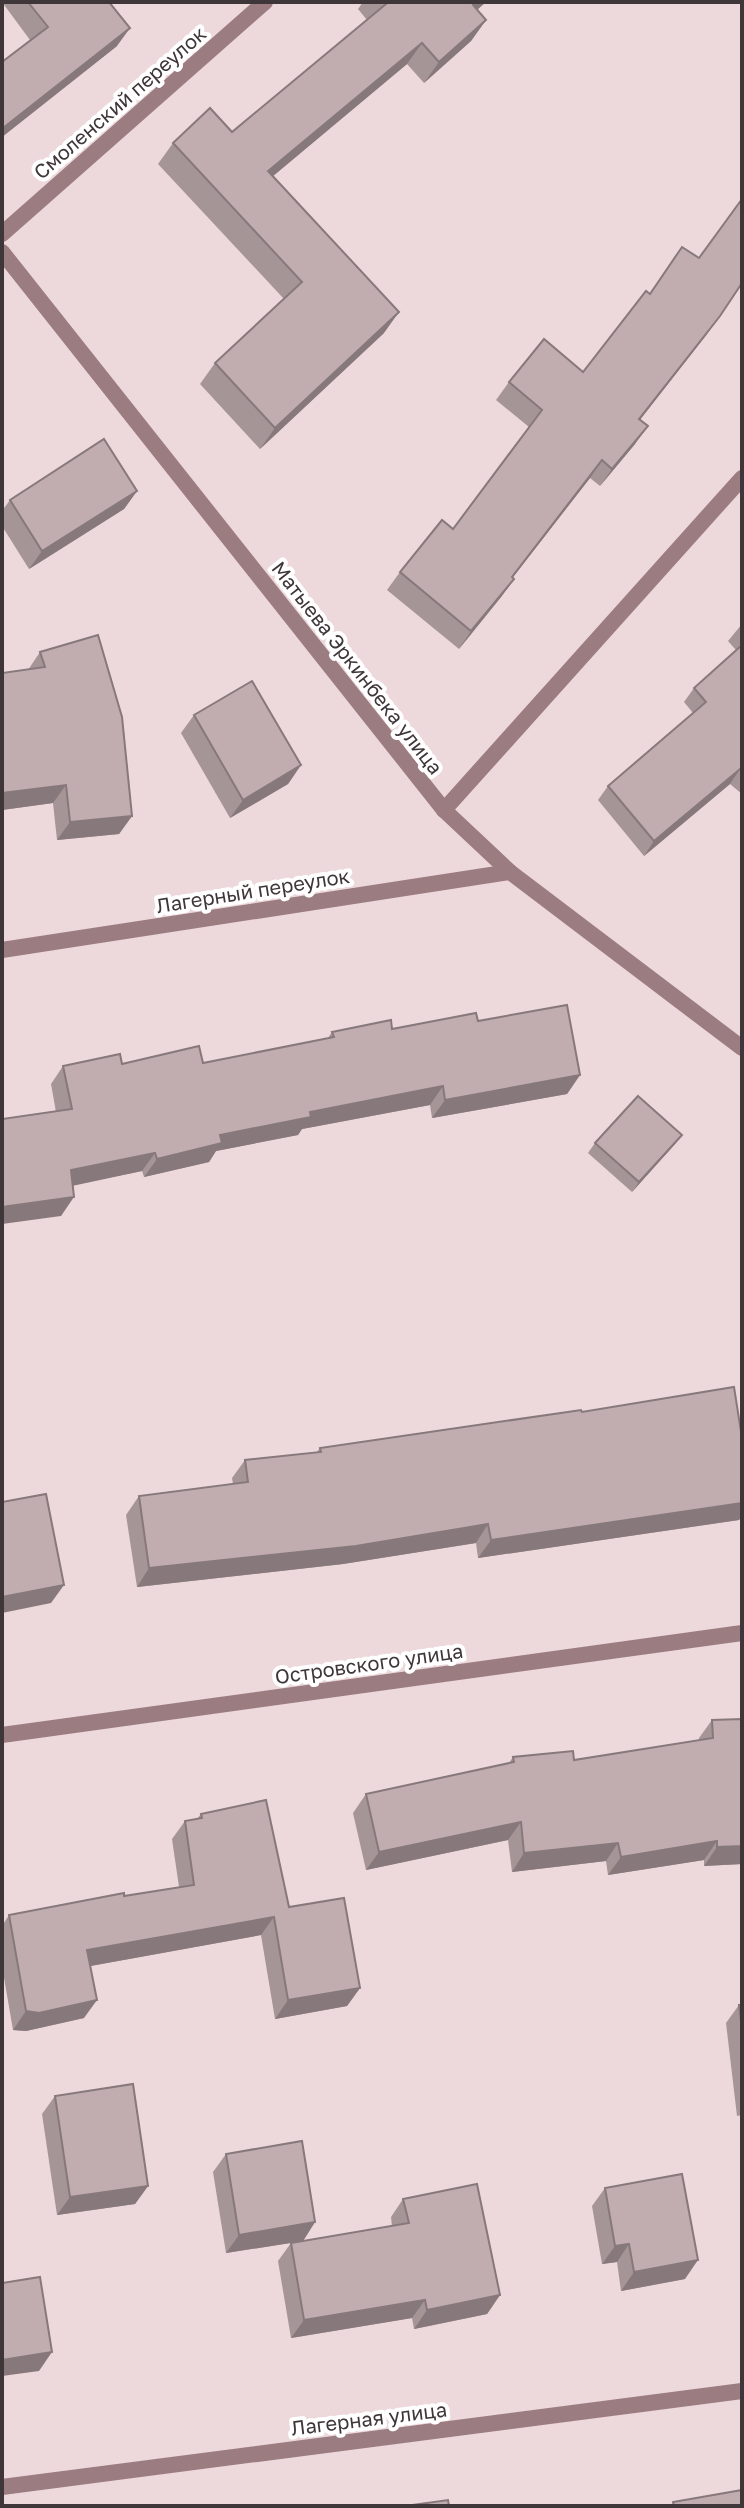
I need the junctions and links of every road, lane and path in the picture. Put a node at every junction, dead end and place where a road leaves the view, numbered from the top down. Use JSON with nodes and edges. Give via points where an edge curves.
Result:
{"nodes":[{"id":1,"x":265,"y":2,"type":"edge"},
{"id":2,"x":2,"y":234,"type":"edge"},
{"id":3,"x":2,"y":252,"type":"edge"},
{"id":4,"x":742,"y":478,"type":"edge"},
{"id":5,"x":444,"y":810,"type":"junction"},
{"id":6,"x":510,"y":872,"type":"junction"},
{"id":7,"x":2,"y":950,"type":"edge"},
{"id":8,"x":742,"y":1048,"type":"edge"},
{"id":9,"x":742,"y":1633,"type":"edge"},
{"id":10,"x":2,"y":1735,"type":"edge"},
{"id":11,"x":742,"y":2391,"type":"edge"},
{"id":12,"x":2,"y":2487,"type":"edge"}],
"edges":[{"from":1,"to":2,"type":"street","name":"Смоленский переулок"},
{"from":3,"to":5,"type":"street","name":"Матыева Эркинбека улица"},
{"from":4,"to":5,"type":"street"},
{"from":5,"to":6,"type":"street","name":"Матыева Эркинбека улица"},
{"from":6,"to":7,"type":"street","name":"Лагерный переулок"},
{"from":6,"to":8,"type":"street","name":"Матыева Эркинбека улица"},
{"from":9,"to":10,"type":"street","name":"Островского улица"},
{"from":11,"to":12,"type":"street","name":"Лагерная улица"}]}
